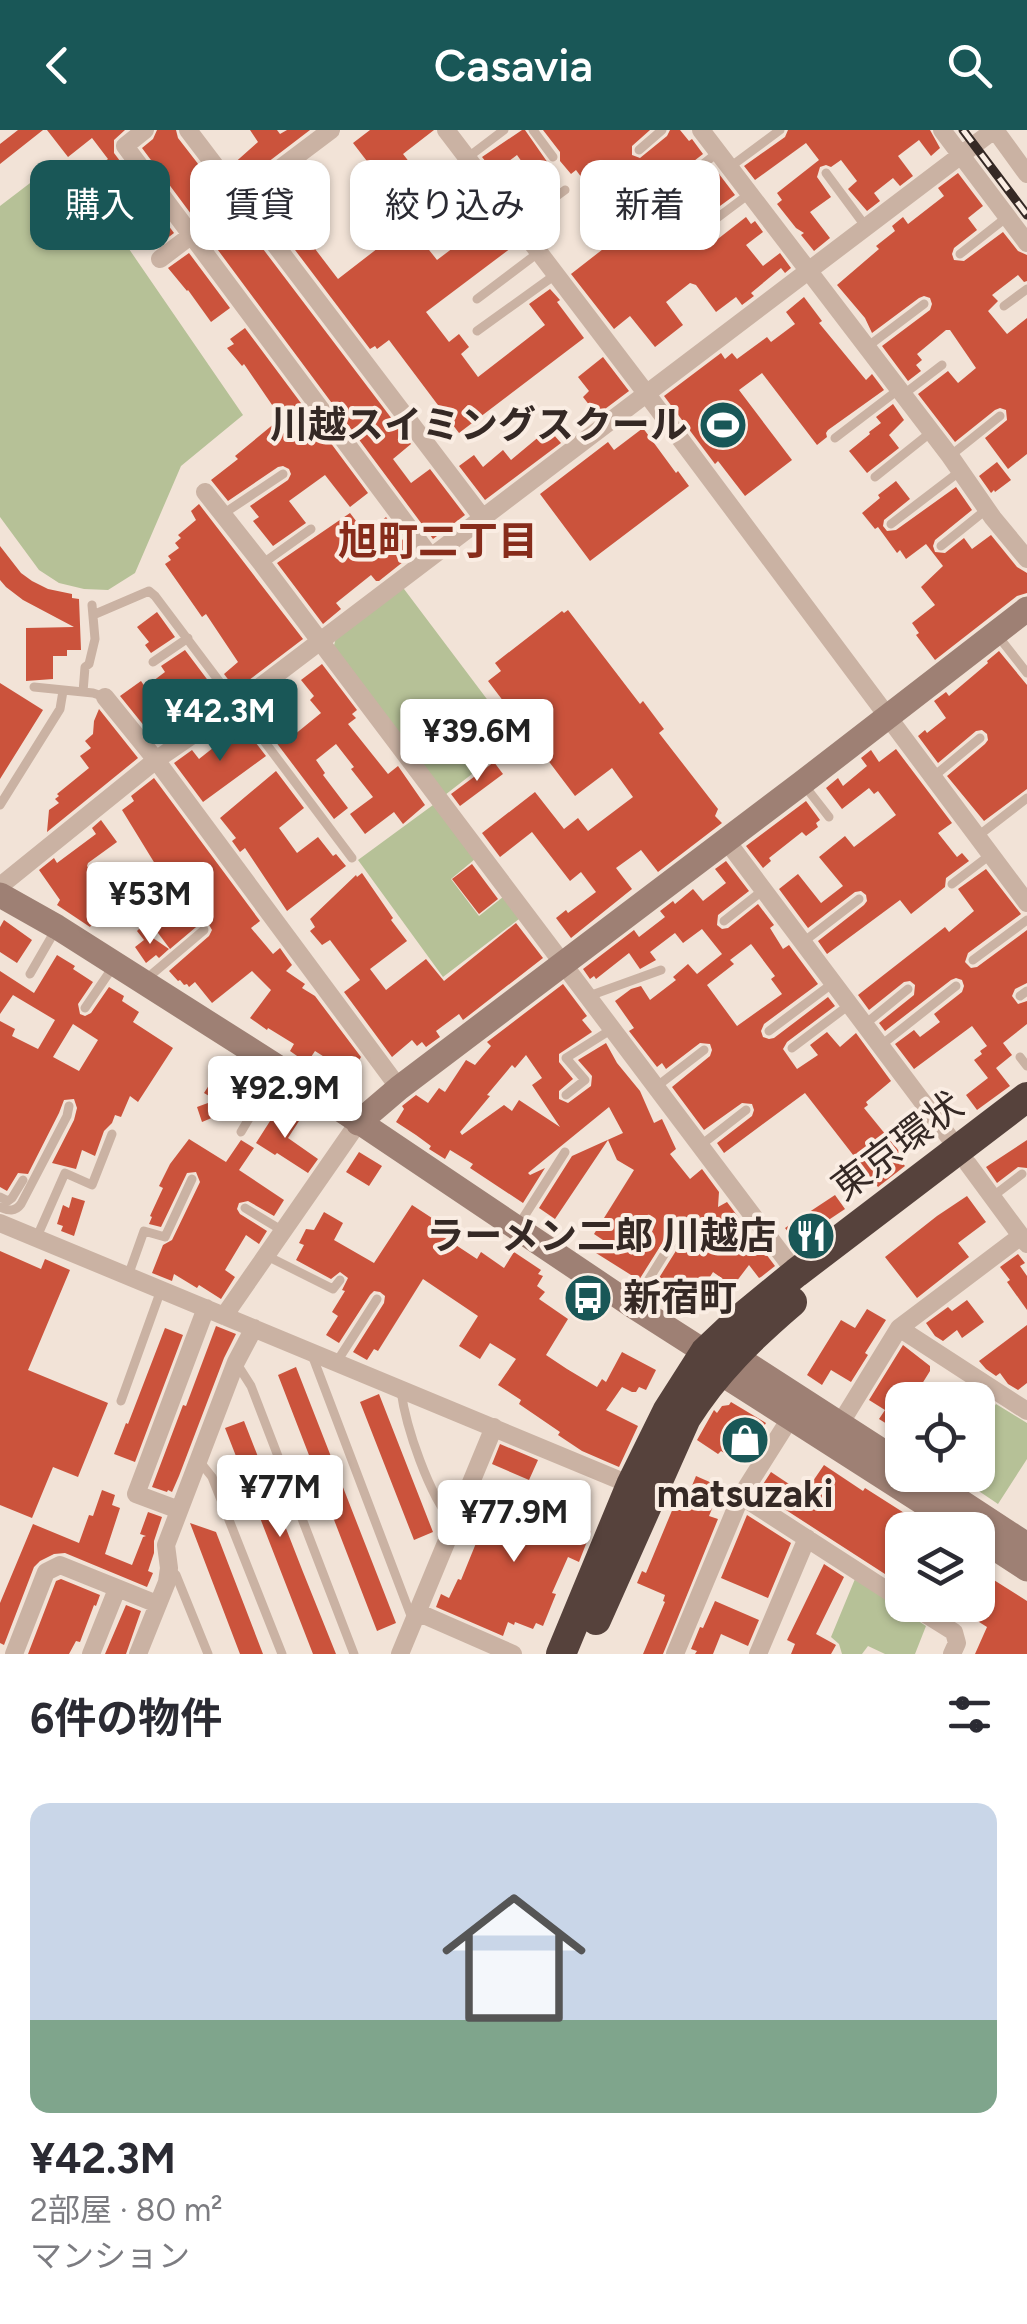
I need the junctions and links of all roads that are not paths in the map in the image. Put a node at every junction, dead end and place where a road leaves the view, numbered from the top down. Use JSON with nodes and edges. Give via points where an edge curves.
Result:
{"nodes":[{"id":1,"x":145,"y":130,"type":"edge"},
{"id":2,"x":188,"y":130,"type":"edge"},
{"id":3,"x":332,"y":130,"type":"edge"},
{"id":4,"x":446,"y":130,"type":"edge"},
{"id":5,"x":504,"y":130,"type":"edge"},
{"id":6,"x":533,"y":130,"type":"edge"},
{"id":7,"x":662,"y":130,"type":"edge"},
{"id":8,"x":702,"y":130,"type":"edge"},
{"id":9,"x":780,"y":130,"type":"edge"},
{"id":10,"x":942,"y":130,"type":"edge"},
{"id":11,"x":994,"y":130,"type":"edge"},
{"id":12,"x":638,"y":150,"type":"dead end"},
{"id":13,"x":961,"y":154,"type":"junction"},
{"id":14,"x":552,"y":157,"type":"dead end"},
{"id":15,"x":467,"y":158,"type":"joint"},
{"id":16,"x":211,"y":160,"type":"edge"},
{"id":17,"x":292,"y":160,"type":"edge"},
{"id":18,"x":723,"y":160,"type":"junction"},
{"id":19,"x":720,"y":162,"type":"edge"},
{"id":20,"x":826,"y":173,"type":"dead end"},
{"id":21,"x":1027,"y":174,"type":"edge"},
{"id":22,"x":565,"y":190,"type":"dead end"},
{"id":23,"x":560,"y":194,"type":"edge"},
{"id":24,"x":749,"y":194,"type":"junction"},
{"id":25,"x":720,"y":216,"type":"edge"},
{"id":26,"x":1007,"y":217,"type":"junction"},
{"id":27,"x":866,"y":227,"type":"junction"},
{"id":28,"x":190,"y":232,"type":"edge"},
{"id":29,"x":190,"y":236,"type":"edge"},
{"id":30,"x":1027,"y":243,"type":"edge"},
{"id":31,"x":203,"y":250,"type":"edge"},
{"id":32,"x":279,"y":250,"type":"edge"},
{"id":33,"x":536,"y":250,"type":"edge"},
{"id":34,"x":538,"y":253,"type":"junction"},
{"id":35,"x":960,"y":254,"type":"dead end"},
{"id":36,"x":160,"y":258,"type":"dead end"},
{"id":37,"x":808,"y":272,"type":"junction"},
{"id":38,"x":555,"y":274,"type":"junction"},
{"id":39,"x":1027,"y":289,"type":"edge"},
{"id":40,"x":477,"y":299,"type":"dead end"},
{"id":41,"x":924,"y":304,"type":"dead end"},
{"id":42,"x":1004,"y":306,"type":"dead end"},
{"id":43,"x":477,"y":332,"type":"dead end"},
{"id":44,"x":866,"y":346,"type":"junction"},
{"id":45,"x":942,"y":365,"type":"dead end"},
{"id":46,"x":900,"y":392,"type":"junction"},
{"id":47,"x":646,"y":393,"type":"junction"},
{"id":48,"x":1000,"y":416,"type":"dead end"},
{"id":49,"x":930,"y":433,"type":"junction"},
{"id":50,"x":835,"y":438,"type":"dead end"},
{"id":51,"x":954,"y":464,"type":"junction"},
{"id":52,"x":283,"y":474,"type":"dead end"},
{"id":53,"x":874,"y":476,"type":"dead end"},
{"id":54,"x":205,"y":492,"type":"dead end"},
{"id":55,"x":987,"y":509,"type":"junction"},
{"id":56,"x":222,"y":514,"type":"junction"},
{"id":57,"x":482,"y":517,"type":"junction"},
{"id":58,"x":892,"y":524,"type":"dead end"},
{"id":59,"x":312,"y":529,"type":"dead end"},
{"id":60,"x":940,"y":546,"type":"dead end"},
{"id":61,"x":430,"y":556,"type":"junction"},
{"id":62,"x":1027,"y":560,"type":"edge"},
{"id":63,"x":262,"y":564,"type":"junction"},
{"id":64,"x":1027,"y":609,"type":"edge"},
{"id":65,"x":995,"y":632,"type":"junction"},
{"id":66,"x":188,"y":638,"type":"junction"},
{"id":67,"x":319,"y":641,"type":"junction"},
{"id":68,"x":154,"y":662,"type":"dead end"},
{"id":69,"x":1027,"y":674,"type":"edge"},
{"id":70,"x":34,"y":687,"type":"dead end"},
{"id":71,"x":63,"y":691,"type":"junction"},
{"id":72,"x":83,"y":692,"type":"junction"},
{"id":73,"x":105,"y":696,"type":"joint"},
{"id":74,"x":236,"y":705,"type":"junction"},
{"id":75,"x":888,"y":718,"type":"junction"},
{"id":76,"x":980,"y":738,"type":"dead end"},
{"id":77,"x":156,"y":760,"type":"junction"},
{"id":78,"x":933,"y":776,"type":"junction"},
{"id":79,"x":802,"y":783,"type":"junction"},
{"id":80,"x":1027,"y":798,"type":"edge"},
{"id":81,"x":0,"y":805,"type":"edge"},
{"id":82,"x":828,"y":818,"type":"dead end"},
{"id":83,"x":978,"y":836,"type":"junction"},
{"id":84,"x":726,"y":840,"type":"junction"},
{"id":85,"x":991,"y":854,"type":"junction"},
{"id":86,"x":352,"y":858,"type":"dead end"},
{"id":87,"x":1020,"y":878,"type":"edge"},
{"id":88,"x":952,"y":884,"type":"dead end"},
{"id":89,"x":0,"y":886,"type":"edge"},
{"id":90,"x":762,"y":890,"type":"junction"},
{"id":91,"x":0,"y":895,"type":"edge"},
{"id":92,"x":860,"y":899,"type":"dead end"},
{"id":93,"x":1027,"y":903,"type":"edge"},
{"id":94,"x":724,"y":920,"type":"dead end"},
{"id":95,"x":1027,"y":920,"type":"edge"},
{"id":96,"x":58,"y":927,"type":"junction"},
{"id":97,"x":204,"y":930,"type":"dead end"},
{"id":98,"x":802,"y":943,"type":"junction"},
{"id":99,"x":973,"y":960,"type":"dead end"},
{"id":100,"x":562,"y":963,"type":"junction"},
{"id":101,"x":115,"y":964,"type":"junction"},
{"id":102,"x":662,"y":970,"type":"dead end"},
{"id":103,"x":30,"y":974,"type":"dead end"},
{"id":104,"x":142,"y":982,"type":"junction"},
{"id":105,"x":833,"y":983,"type":"junction"},
{"id":106,"x":956,"y":986,"type":"dead end"},
{"id":107,"x":908,"y":989,"type":"dead end"},
{"id":108,"x":588,"y":996,"type":"junction"},
{"id":109,"x":850,"y":1005,"type":"junction"},
{"id":110,"x":85,"y":1008,"type":"dead end"},
{"id":111,"x":864,"y":1024,"type":"junction"},
{"id":112,"x":612,"y":1029,"type":"junction"},
{"id":113,"x":770,"y":1031,"type":"dead end"},
{"id":114,"x":880,"y":1046,"type":"junction"},
{"id":115,"x":792,"y":1048,"type":"dead end"},
{"id":116,"x":704,"y":1050,"type":"dead end"},
{"id":117,"x":279,"y":1068,"type":"junction"},
{"id":118,"x":398,"y":1088,"type":"junction"},
{"id":119,"x":656,"y":1088,"type":"junction"},
{"id":120,"x":566,"y":1095,"type":"dead end"},
{"id":121,"x":1027,"y":1097,"type":"edge"},
{"id":122,"x":69,"y":1106,"type":"dead end"},
{"id":123,"x":746,"y":1110,"type":"dead end"},
{"id":124,"x":1027,"y":1119,"type":"edge"},
{"id":125,"x":358,"y":1122,"type":"junction"},
{"id":126,"x":241,"y":1132,"type":"dead end"},
{"id":127,"x":112,"y":1134,"type":"dead end"},
{"id":128,"x":701,"y":1146,"type":"junction"},
{"id":129,"x":565,"y":1152,"type":"dead end"},
{"id":130,"x":963,"y":1157,"type":"junction"},
{"id":131,"x":1022,"y":1174,"type":"dead end"},
{"id":132,"x":192,"y":1179,"type":"dead end"},
{"id":133,"x":22,"y":1180,"type":"dead end"},
{"id":134,"x":0,"y":1197,"type":"edge"},
{"id":135,"x":992,"y":1197,"type":"junction"},
{"id":136,"x":0,"y":1207,"type":"edge"},
{"id":137,"x":245,"y":1208,"type":"dead end"},
{"id":138,"x":0,"y":1224,"type":"edge"},
{"id":139,"x":517,"y":1227,"type":"junction"},
{"id":140,"x":283,"y":1231,"type":"junction"},
{"id":141,"x":36,"y":1238,"type":"junction"},
{"id":142,"x":1024,"y":1240,"type":"edge"},
{"id":143,"x":672,"y":1242,"type":"dead end"},
{"id":144,"x":267,"y":1256,"type":"junction"},
{"id":145,"x":796,"y":1273,"type":"junction"},
{"id":146,"x":128,"y":1276,"type":"junction"},
{"id":147,"x":340,"y":1280,"type":"dead end"},
{"id":148,"x":162,"y":1290,"type":"junction"},
{"id":149,"x":377,"y":1300,"type":"dead end"},
{"id":150,"x":633,"y":1306,"type":"junction"},
{"id":151,"x":206,"y":1308,"type":"junction"},
{"id":152,"x":224,"y":1316,"type":"junction"},
{"id":153,"x":254,"y":1328,"type":"junction"},
{"id":154,"x":899,"y":1328,"type":"junction"},
{"id":155,"x":311,"y":1352,"type":"junction"},
{"id":156,"x":719,"y":1360,"type":"junction"},
{"id":157,"x":236,"y":1362,"type":"junction"},
{"id":158,"x":336,"y":1362,"type":"junction"},
{"id":159,"x":401,"y":1388,"type":"junction"},
{"id":160,"x":121,"y":1401,"type":"dead end"},
{"id":161,"x":1027,"y":1411,"type":"edge"},
{"id":162,"x":791,"y":1417,"type":"junction"},
{"id":163,"x":840,"y":1424,"type":"junction"},
{"id":164,"x":494,"y":1426,"type":"junction"},
{"id":165,"x":885,"y":1453,"type":"edge"},
{"id":166,"x":198,"y":1460,"type":"junction"},
{"id":167,"x":631,"y":1485,"type":"junction"},
{"id":168,"x":946,"y":1492,"type":"edge"},
{"id":169,"x":740,"y":1496,"type":"junction"},
{"id":170,"x":179,"y":1510,"type":"junction"},
{"id":171,"x":938,"y":1512,"type":"edge"},
{"id":172,"x":453,"y":1522,"type":"junction"},
{"id":173,"x":807,"y":1538,"type":"junction"},
{"id":174,"x":1027,"y":1545,"type":"edge"},
{"id":175,"x":995,"y":1548,"type":"edge"},
{"id":176,"x":169,"y":1568,"type":"junction"},
{"id":177,"x":1027,"y":1570,"type":"edge"},
{"id":178,"x":117,"y":1589,"type":"junction"},
{"id":179,"x":885,"y":1589,"type":"edge"},
{"id":180,"x":158,"y":1604,"type":"junction"},
{"id":181,"x":415,"y":1617,"type":"junction"},
{"id":182,"x":938,"y":1622,"type":"edge"},
{"id":183,"x":14,"y":1654,"type":"edge"},
{"id":184,"x":91,"y":1654,"type":"edge"},
{"id":185,"x":138,"y":1654,"type":"edge"},
{"id":186,"x":208,"y":1654,"type":"edge"},
{"id":187,"x":282,"y":1654,"type":"edge"},
{"id":188,"x":354,"y":1654,"type":"edge"},
{"id":189,"x":400,"y":1654,"type":"edge"},
{"id":190,"x":513,"y":1654,"type":"edge"},
{"id":191,"x":561,"y":1654,"type":"edge"},
{"id":192,"x":580,"y":1654,"type":"edge"},
{"id":193,"x":675,"y":1654,"type":"edge"},
{"id":194,"x":758,"y":1654,"type":"edge"},
{"id":195,"x":952,"y":1654,"type":"edge"}],
"edges":[{"from":1,"to":28,"type":"street","via":[[125,146]]},
{"from":2,"to":16,"type":"street"},
{"from":3,"to":17,"type":"street"},
{"from":4,"to":15,"type":"street"},
{"from":5,"to":15,"type":"lane"},
{"from":6,"to":14,"type":"lane"},
{"from":7,"to":12,"type":"lane"},
{"from":8,"to":18,"type":"street"},
{"from":9,"to":18,"type":"lane"},
{"from":10,"to":13,"type":"street"},
{"from":11,"to":13,"type":"street"},
{"from":11,"to":21,"type":"street"},
{"from":13,"to":26,"type":"street"},
{"from":13,"to":27,"type":"street"},
{"from":18,"to":19,"type":"lane"},
{"from":18,"to":24,"type":"street"},
{"from":20,"to":27,"type":"lane"},
{"from":22,"to":23,"type":"lane"},
{"from":24,"to":25,"type":"lane"},
{"from":24,"to":37,"type":"street"},
{"from":26,"to":30,"type":"street"},
{"from":26,"to":35,"type":"lane"},
{"from":27,"to":37,"type":"street"},
{"from":29,"to":36,"type":"street"},
{"from":31,"to":61,"type":"street"},
{"from":32,"to":57,"type":"street"},
{"from":33,"to":34,"type":"street"},
{"from":34,"to":38,"type":"street"},
{"from":34,"to":40,"type":"lane"},
{"from":37,"to":44,"type":"street"},
{"from":37,"to":47,"type":"street"},
{"from":38,"to":43,"type":"lane"},
{"from":38,"to":47,"type":"street"},
{"from":39,"to":42,"type":"lane"},
{"from":41,"to":44,"type":"lane"},
{"from":44,"to":46,"type":"street"},
{"from":45,"to":46,"type":"lane"},
{"from":46,"to":49,"type":"street"},
{"from":46,"to":50,"type":"lane"},
{"from":47,"to":57,"type":"street"},
{"from":47,"to":75,"type":"street"},
{"from":48,"to":51,"type":"lane"},
{"from":49,"to":51,"type":"street"},
{"from":49,"to":53,"type":"lane"},
{"from":51,"to":55,"type":"street"},
{"from":51,"to":58,"type":"lane"},
{"from":52,"to":56,"type":"lane"},
{"from":54,"to":56,"type":"street"},
{"from":55,"to":60,"type":"lane"},
{"from":55,"to":62,"type":"street"},
{"from":56,"to":63,"type":"street"},
{"from":57,"to":61,"type":"street"},
{"from":59,"to":63,"type":"lane"},
{"from":61,"to":67,"type":"street"},
{"from":63,"to":67,"type":"street"},
{"from":64,"to":65,"type":"street"},
{"from":65,"to":69,"type":"lane"},
{"from":65,"to":75,"type":"street"},
{"from":66,"to":68,"type":"lane"},
{"from":66,"to":72,"type":"lane","via":[[148,591],[92,610],[95,639]]},
{"from":66,"to":74,"type":"lane"},
{"from":67,"to":74,"type":"street"},
{"from":67,"to":100,"type":"street"},
{"from":70,"to":71,"type":"lane"},
{"from":71,"to":72,"type":"lane"},
{"from":71,"to":81,"type":"lane","via":[[60,709]]},
{"from":72,"to":73,"type":"lane"},
{"from":73,"to":77,"type":"street"},
{"from":74,"to":77,"type":"street"},
{"from":74,"to":86,"type":"lane"},
{"from":75,"to":78,"type":"street"},
{"from":75,"to":79,"type":"street"},
{"from":76,"to":78,"type":"lane"},
{"from":77,"to":89,"type":"street"},
{"from":77,"to":118,"type":"street"},
{"from":78,"to":83,"type":"street"},
{"from":79,"to":82,"type":"lane"},
{"from":79,"to":84,"type":"street"},
{"from":80,"to":83,"type":"lane"},
{"from":83,"to":85,"type":"street"},
{"from":84,"to":90,"type":"street"},
{"from":84,"to":100,"type":"street"},
{"from":85,"to":87,"type":"street"},
{"from":85,"to":88,"type":"lane"},
{"from":87,"to":93,"type":"street"},
{"from":90,"to":94,"type":"lane"},
{"from":90,"to":98,"type":"street"},
{"from":91,"to":96,"type":"street"},
{"from":92,"to":98,"type":"lane"},
{"from":95,"to":99,"type":"lane"},
{"from":96,"to":101,"type":"street"},
{"from":96,"to":103,"type":"lane"},
{"from":97,"to":104,"type":"lane"},
{"from":98,"to":105,"type":"street"},
{"from":100,"to":108,"type":"street"},
{"from":100,"to":118,"type":"street"},
{"from":101,"to":104,"type":"street"},
{"from":101,"to":110,"type":"lane"},
{"from":102,"to":108,"type":"lane"},
{"from":104,"to":117,"type":"street"},
{"from":105,"to":109,"type":"street"},
{"from":105,"to":113,"type":"lane"},
{"from":106,"to":114,"type":"lane"},
{"from":107,"to":111,"type":"lane"},
{"from":108,"to":112,"type":"street"},
{"from":109,"to":111,"type":"street"},
{"from":109,"to":115,"type":"lane"},
{"from":111,"to":114,"type":"street"},
{"from":112,"to":119,"type":"street"},
{"from":112,"to":120,"type":"lane","via":[[566,1058],[584,1080]]},
{"from":114,"to":130,"type":"street"},
{"from":116,"to":119,"type":"lane"},
{"from":117,"to":125,"type":"street"},
{"from":117,"to":126,"type":"lane"},
{"from":118,"to":125,"type":"street"},
{"from":119,"to":128,"type":"street"},
{"from":121,"to":130,"type":"highway","name":"東京環状"},
{"from":122,"to":136,"type":"lane","via":[[21,1204],[12,1211]]},
{"from":123,"to":128,"type":"lane"},
{"from":124,"to":130,"type":"highway","name":"東京環状"},
{"from":125,"to":139,"type":"street"},
{"from":125,"to":140,"type":"street"},
{"from":127,"to":141,"type":"lane","via":[[92,1185],[65,1174]]},
{"from":128,"to":145,"type":"street"},
{"from":129,"to":139,"type":"lane"},
{"from":130,"to":135,"type":"street"},
{"from":130,"to":145,"type":"highway","name":"東京環状"},
{"from":130,"to":156,"type":"highway","name":"東京環状"},
{"from":131,"to":135,"type":"lane"},
{"from":132,"to":146,"type":"lane","via":[[165,1237],[144,1230]]},
{"from":133,"to":134,"type":"lane","via":[[12,1198]]},
{"from":135,"to":142,"type":"street"},
{"from":137,"to":140,"type":"lane"},
{"from":138,"to":141,"type":"street"},
{"from":139,"to":150,"type":"street"},
{"from":140,"to":144,"type":"street"},
{"from":141,"to":146,"type":"street"},
{"from":142,"to":154,"type":"street"},
{"from":143,"to":150,"type":"lane"},
{"from":144,"to":147,"type":"lane","via":[[333,1289]]},
{"from":144,"to":152,"type":"street"},
{"from":145,"to":156,"type":"highway","name":"東京環状","via":[[741,1318]]},
{"from":146,"to":148,"type":"street"},
{"from":148,"to":151,"type":"street"},
{"from":148,"to":160,"type":"lane"},
{"from":149,"to":158,"type":"lane"},
{"from":150,"to":156,"type":"street"},
{"from":151,"to":152,"type":"street"},
{"from":151,"to":170,"type":"street","via":[[136,1494]]},
{"from":152,"to":153,"type":"street"},
{"from":153,"to":155,"type":"street"},
{"from":153,"to":157,"type":"street"},
{"from":154,"to":161,"type":"street"},
{"from":154,"to":163,"type":"street"},
{"from":155,"to":158,"type":"street"},
{"from":155,"to":181,"type":"lane"},
{"from":156,"to":162,"type":"street"},
{"from":156,"to":163,"type":"street"},
{"from":156,"to":167,"type":"highway","name":"東京環状","via":[[668,1410]]},
{"from":156,"to":192,"type":"highway","name":"東京環状","via":[[686,1418]]},
{"from":157,"to":166,"type":"street"},
{"from":157,"to":188,"type":"lane"},
{"from":158,"to":159,"type":"street"},
{"from":159,"to":164,"type":"street"},
{"from":159,"to":172,"type":"lane","via":[[408,1429]]},
{"from":162,"to":169,"type":"street"},
{"from":162,"to":171,"type":"street"},
{"from":163,"to":165,"type":"street"},
{"from":164,"to":167,"type":"street"},
{"from":164,"to":172,"type":"street"},
{"from":166,"to":170,"type":"street"},
{"from":166,"to":187,"type":"lane","via":[[212,1477]]},
{"from":167,"to":191,"type":"highway","name":"東京環状"},
{"from":168,"to":174,"type":"street"},
{"from":169,"to":173,"type":"street"},
{"from":169,"to":193,"type":"street"},
{"from":170,"to":176,"type":"street","via":[[166,1546]]},
{"from":172,"to":181,"type":"street"},
{"from":173,"to":179,"type":"street"},
{"from":173,"to":194,"type":"street"},
{"from":175,"to":177,"type":"street"},
{"from":176,"to":180,"type":"street"},
{"from":176,"to":186,"type":"lane"},
{"from":178,"to":180,"type":"street"},
{"from":178,"to":183,"type":"street","via":[[60,1565],[46,1572]]},
{"from":178,"to":184,"type":"street"},
{"from":180,"to":185,"type":"street"},
{"from":181,"to":189,"type":"street"},
{"from":181,"to":190,"type":"street"},
{"from":182,"to":195,"type":"street","via":[[954,1632]]}]}
